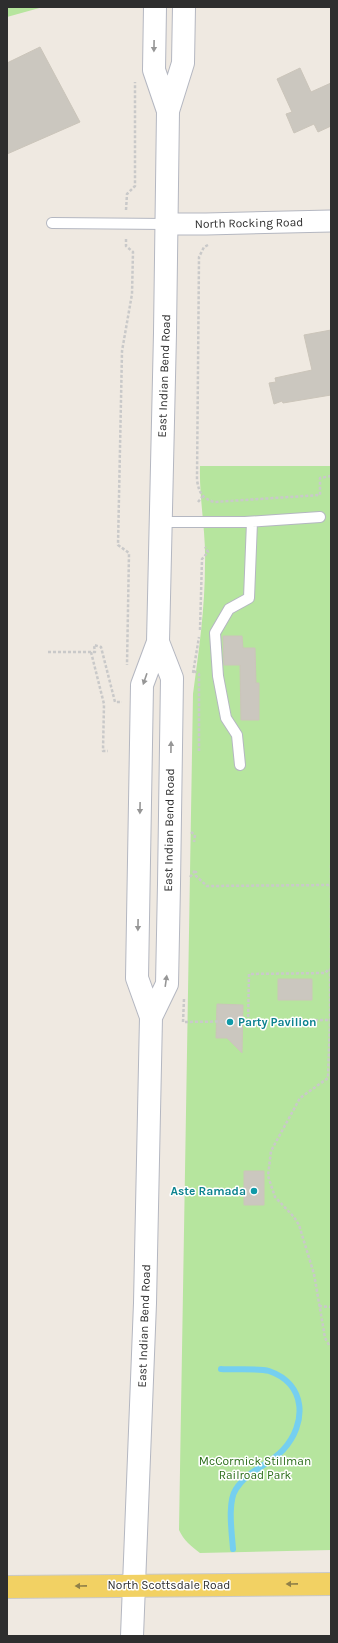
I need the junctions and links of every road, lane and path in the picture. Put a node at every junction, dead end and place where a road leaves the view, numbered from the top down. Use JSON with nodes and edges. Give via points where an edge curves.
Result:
{"nodes":[{"id":1,"x":155,"y":7,"type":"edge"},
{"id":2,"x":184,"y":7,"type":"edge"},
{"id":3,"x":135,"y":78,"type":"dead end"},
{"id":4,"x":168,"y":111,"type":"junction"},
{"id":5,"x":331,"y":221,"type":"edge"},
{"id":6,"x":52,"y":223,"type":"dead end"},
{"id":7,"x":166,"y":224,"type":"junction"},
{"id":8,"x":126,"y":225,"type":"junction"},
{"id":9,"x":206,"y":239,"type":"dead end"},
{"id":10,"x":331,"y":476,"type":"edge"},
{"id":11,"x":202,"y":497,"type":"junction"},
{"id":12,"x":198,"y":502,"type":"dead end"},
{"id":13,"x":320,"y":517,"type":"dead end"},
{"id":14,"x":160,"y":522,"type":"junction"},
{"id":15,"x":252,"y":522,"type":"junction"},
{"id":16,"x":158,"y":642,"type":"junction"},
{"id":17,"x":48,"y":652,"type":"dead end"},
{"id":18,"x":90,"y":652,"type":"junction"},
{"id":19,"x":126,"y":670,"type":"dead end"},
{"id":20,"x":194,"y":670,"type":"dead end"},
{"id":21,"x":126,"y":702,"type":"dead end"},
{"id":22,"x":108,"y":750,"type":"dead end"},
{"id":23,"x":199,"y":751,"type":"dead end"},
{"id":24,"x":240,"y":765,"type":"dead end"},
{"id":25,"x":331,"y":864,"type":"edge"},
{"id":26,"x":194,"y":872,"type":"dead end"},
{"id":27,"x":331,"y":885,"type":"edge"},
{"id":28,"x":330,"y":968,"type":"edge"},
{"id":29,"x":151,"y":1017,"type":"junction"},
{"id":30,"x":330,"y":1020,"type":"edge"},
{"id":31,"x":183,"y":1022,"type":"dead end"},
{"id":32,"x":248,"y":1022,"type":"junction"},
{"id":33,"x":330,"y":1067,"type":"edge"},
{"id":34,"x":268,"y":1176,"type":"junction"},
{"id":35,"x":264,"y":1177,"type":"dead end"},
{"id":36,"x":319,"y":1306,"type":"junction"},
{"id":37,"x":331,"y":1306,"type":"edge"},
{"id":38,"x":329,"y":1345,"type":"dead end"},
{"id":39,"x":331,"y":1584,"type":"edge"},
{"id":40,"x":134,"y":1585,"type":"junction"},
{"id":41,"x":7,"y":1587,"type":"edge"},
{"id":42,"x":132,"y":1636,"type":"edge"}],
"edges":[{"from":1,"to":4,"type":"main road","name":"East Indian Bend Road","one_way":true,"via":[[154,70]]},
{"from":2,"to":4,"type":"main road","name":"East Indian Bend Road","via":[[183,63]]},
{"from":3,"to":8,"type":"path","via":[[135,186],[127,194]]},
{"from":4,"to":7,"type":"main road","name":"East Indian Bend Road"},
{"from":5,"to":7,"type":"street","name":"North Rocking Road"},
{"from":6,"to":8,"type":"lane"},
{"from":7,"to":8,"type":"lane"},
{"from":7,"to":14,"type":"main road","name":"East Indian Bend Road"},
{"from":8,"to":19,"type":"path","via":[[126,246],[132,252],[132,294],[122,351],[118,545],[129,553]]},
{"from":9,"to":11,"type":"path","via":[[208,244],[199,257],[197,480]]},
{"from":10,"to":11,"type":"path","via":[[320,478],[320,495],[214,502]]},
{"from":11,"to":12,"type":"path"},
{"from":13,"to":15,"type":"lane"},
{"from":14,"to":15,"type":"lane"},
{"from":14,"to":16,"type":"main road","name":"East Indian Bend Road"},
{"from":15,"to":24,"type":"lane","via":[[249,598],[229,609],[215,633],[224,711],[238,735]]},
{"from":16,"to":29,"type":"main road","name":"East Indian Bend Road","one_way":true,"via":[[142,685],[138,886],[137,978]]},
{"from":29,"to":16,"type":"main road","name":"East Indian Bend Road","one_way":true,"via":[[167,984],[169,884],[172,678]]},
{"from":17,"to":18,"type":"path"},
{"from":18,"to":21,"type":"path","via":[[95,652],[94,645],[101,647],[115,702]]},
{"from":18,"to":22,"type":"path","via":[[104,704],[103,750]]},
{"from":20,"to":23,"type":"path","via":[[199,674]]},
{"from":25,"to":27,"type":"path"},
{"from":26,"to":27,"type":"path","via":[[207,886]]},
{"from":27,"to":28,"type":"path"},
{"from":28,"to":30,"type":"path"},
{"from":28,"to":32,"type":"path","via":[[325,973],[249,974]]},
{"from":29,"to":40,"type":"main road","name":"East Indian Bend Road","via":[[145,1303]]},
{"from":30,"to":32,"type":"path"},
{"from":30,"to":33,"type":"path"},
{"from":31,"to":32,"type":"path"},
{"from":33,"to":34,"type":"path","via":[[328,1078],[300,1098],[285,1123],[270,1151]]},
{"from":34,"to":35,"type":"path"},
{"from":34,"to":36,"type":"path","via":[[275,1197],[294,1216],[299,1225],[314,1274]]},
{"from":36,"to":37,"type":"path"},
{"from":36,"to":38,"type":"path","via":[[325,1338]]},
{"from":39,"to":40,"type":"main road","name":"North Scottsdale Road","one_way":true},
{"from":40,"to":41,"type":"main road","name":"North Scottsdale Road","one_way":true},
{"from":40,"to":42,"type":"main road","name":"East Indian Bend Road"}]}
